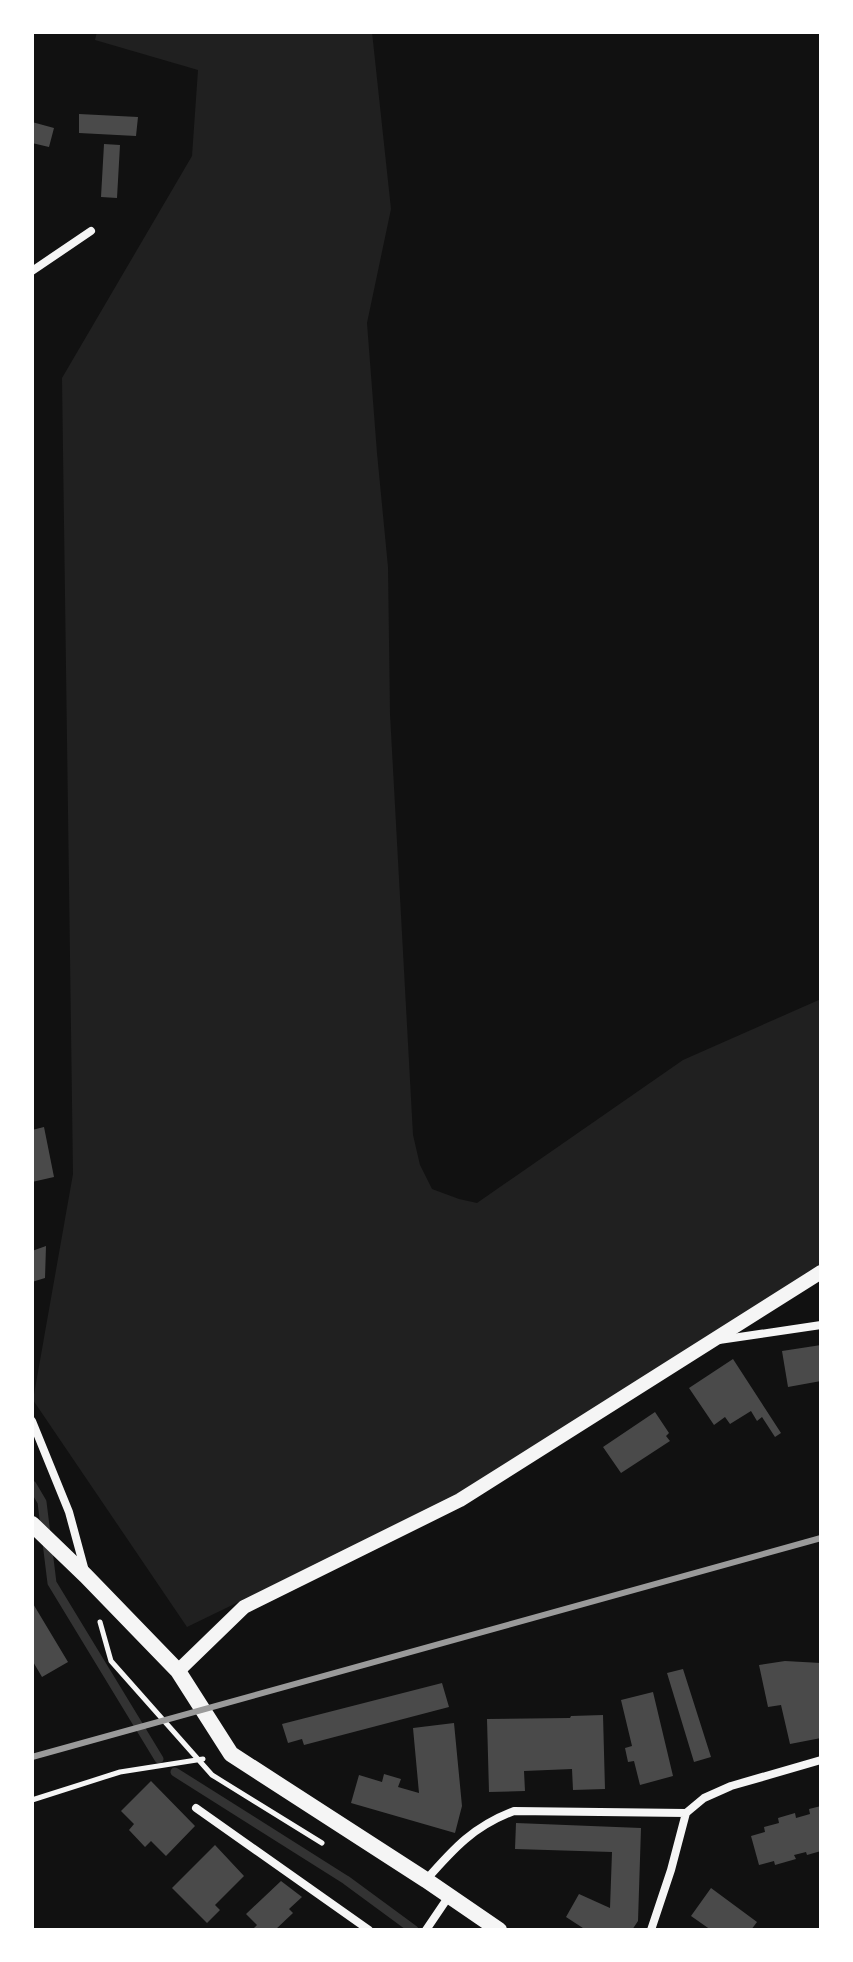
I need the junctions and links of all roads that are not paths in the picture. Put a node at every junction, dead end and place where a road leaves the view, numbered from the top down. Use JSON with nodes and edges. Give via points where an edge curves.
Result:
{"nodes":[{"id":1,"x":91,"y":231,"type":"dead end"},
{"id":2,"x":32,"y":271,"type":"edge"},
{"id":3,"x":821,"y":1272,"type":"edge"},
{"id":4,"x":821,"y":1325,"type":"edge"},
{"id":5,"x":710,"y":1342,"type":"junction"},
{"id":6,"x":32,"y":1421,"type":"edge"},
{"id":7,"x":32,"y":1524,"type":"edge"},
{"id":8,"x":86,"y":1576,"type":"junction"},
{"id":9,"x":178,"y":1671,"type":"junction"},
{"id":10,"x":821,"y":1760,"type":"edge"},
{"id":11,"x":196,"y":1808,"type":"dead end"},
{"id":12,"x":686,"y":1813,"type":"junction"},
{"id":13,"x":426,"y":1880,"type":"junction"},
{"id":14,"x":449,"y":1896,"type":"junction"},
{"id":15,"x":369,"y":1930,"type":"edge"},
{"id":16,"x":426,"y":1930,"type":"edge"},
{"id":17,"x":499,"y":1930,"type":"edge"},
{"id":18,"x":651,"y":1930,"type":"edge"}],
"edges":[{"from":1,"to":2,"type":"street"},
{"from":3,"to":5,"type":"street"},
{"from":4,"to":5,"type":"street"},
{"from":5,"to":9,"type":"street","via":[[460,1500],[244,1607]]},
{"from":6,"to":8,"type":"street","via":[[69,1512]]},
{"from":7,"to":8,"type":"main road"},
{"from":8,"to":9,"type":"main road"},
{"from":9,"to":13,"type":"main road","via":[[231,1754]]},
{"from":10,"to":12,"type":"street","via":[[731,1786]]},
{"from":11,"to":15,"type":"street"},
{"from":12,"to":13,"type":"street","via":[[514,1811],[463,1839]]},
{"from":12,"to":18,"type":"street"},
{"from":13,"to":14,"type":"main road"},
{"from":14,"to":16,"type":"street"},
{"from":14,"to":17,"type":"main road"}]}
